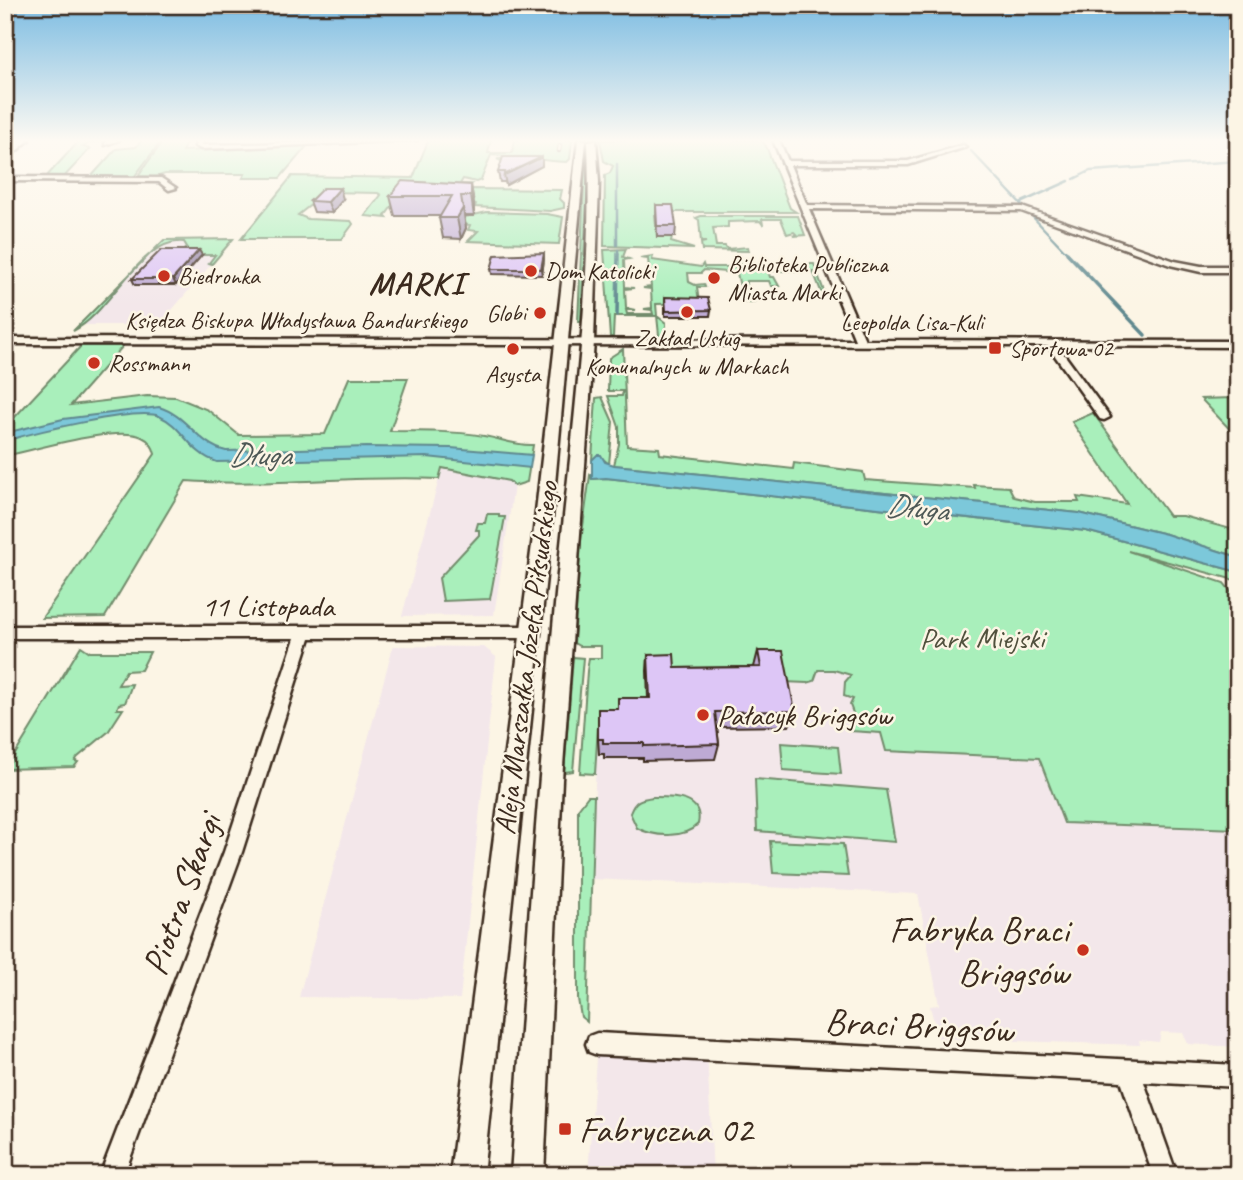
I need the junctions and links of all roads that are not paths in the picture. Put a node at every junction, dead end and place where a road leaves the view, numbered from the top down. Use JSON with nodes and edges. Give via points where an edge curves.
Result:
{"nodes":[{"id":1,"x":577,"y":195,"type":"edge"},
{"id":2,"x":593,"y":195,"type":"edge"},
{"id":3,"x":801,"y":195,"type":"edge"},
{"id":4,"x":806,"y":207,"type":"junction"},
{"id":5,"x":1238,"y":269,"type":"edge"},
{"id":6,"x":5,"y":341,"type":"edge"},
{"id":7,"x":564,"y":342,"type":"junction"},
{"id":8,"x":587,"y":342,"type":"junction"},
{"id":9,"x":861,"y":343,"type":"junction"},
{"id":10,"x":1051,"y":344,"type":"junction"},
{"id":11,"x":1238,"y":344,"type":"edge"},
{"id":12,"x":1104,"y":417,"type":"dead end"},
{"id":13,"x":577,"y":447,"type":"joint"},
{"id":14,"x":5,"y":632,"type":"edge"},
{"id":15,"x":530,"y":632,"type":"junction"},
{"id":16,"x":304,"y":633,"type":"junction"},
{"id":17,"x":597,"y":1044,"type":"dead end"},
{"id":18,"x":1128,"y":1070,"type":"junction"},
{"id":19,"x":1238,"y":1076,"type":"edge"},
{"id":20,"x":112,"y":1175,"type":"edge"},
{"id":21,"x":466,"y":1175,"type":"edge"},
{"id":22,"x":527,"y":1175,"type":"edge"},
{"id":23,"x":1165,"y":1175,"type":"edge"}],
"edges":[{"from":1,"to":7,"type":"main road","name":"Aleja Marszałka Józefa Piłsudskiego"},
{"from":2,"to":8,"type":"main road","name":"Aleja Marszałka Józefa Piłsudskiego"},
{"from":3,"to":4,"type":"street"},
{"from":4,"to":5,"type":"street","via":[[1022,209],[1173,263]]},
{"from":4,"to":9,"type":"street"},
{"from":6,"to":7,"type":"street","name":"Księdza Biskupa Władysława Bandurskiego"},
{"from":7,"to":8,"type":"street","name":"Księdza Biskupa Władysława Bandurskiego"},
{"from":7,"to":15,"type":"main road","name":"Aleja Marszałka Józefa Piłsudskiego"},
{"from":8,"to":9,"type":"street","name":"Leopolda Lisa-Kuli"},
{"from":8,"to":13,"type":"main road","name":"Aleja Marszałka Józefa Piłsudskiego"},
{"from":9,"to":10,"type":"street","name":"Leopolda Lisa-Kuli"},
{"from":10,"to":11,"type":"street","name":"Leopolda Lisa-Kuli"},
{"from":10,"to":12,"type":"street"},
{"from":13,"to":22,"type":"main road","name":"Aleja Marszałka Józefa Piłsudskiego","via":[[550,780]]},
{"from":14,"to":16,"type":"street","name":"11 Listopada"},
{"from":15,"to":16,"type":"street","name":"11 Listopada"},
{"from":15,"to":21,"type":"main road","name":"Aleja Marszałka Józefa Piłsudskiego"},
{"from":16,"to":20,"type":"street","name":"Piotra Skargi","via":[[231,860]]},
{"from":17,"to":18,"type":"street","name":"Braci Briggsów"},
{"from":18,"to":19,"type":"street","name":"Braci Briggsów"},
{"from":18,"to":23,"type":"street"}]}
